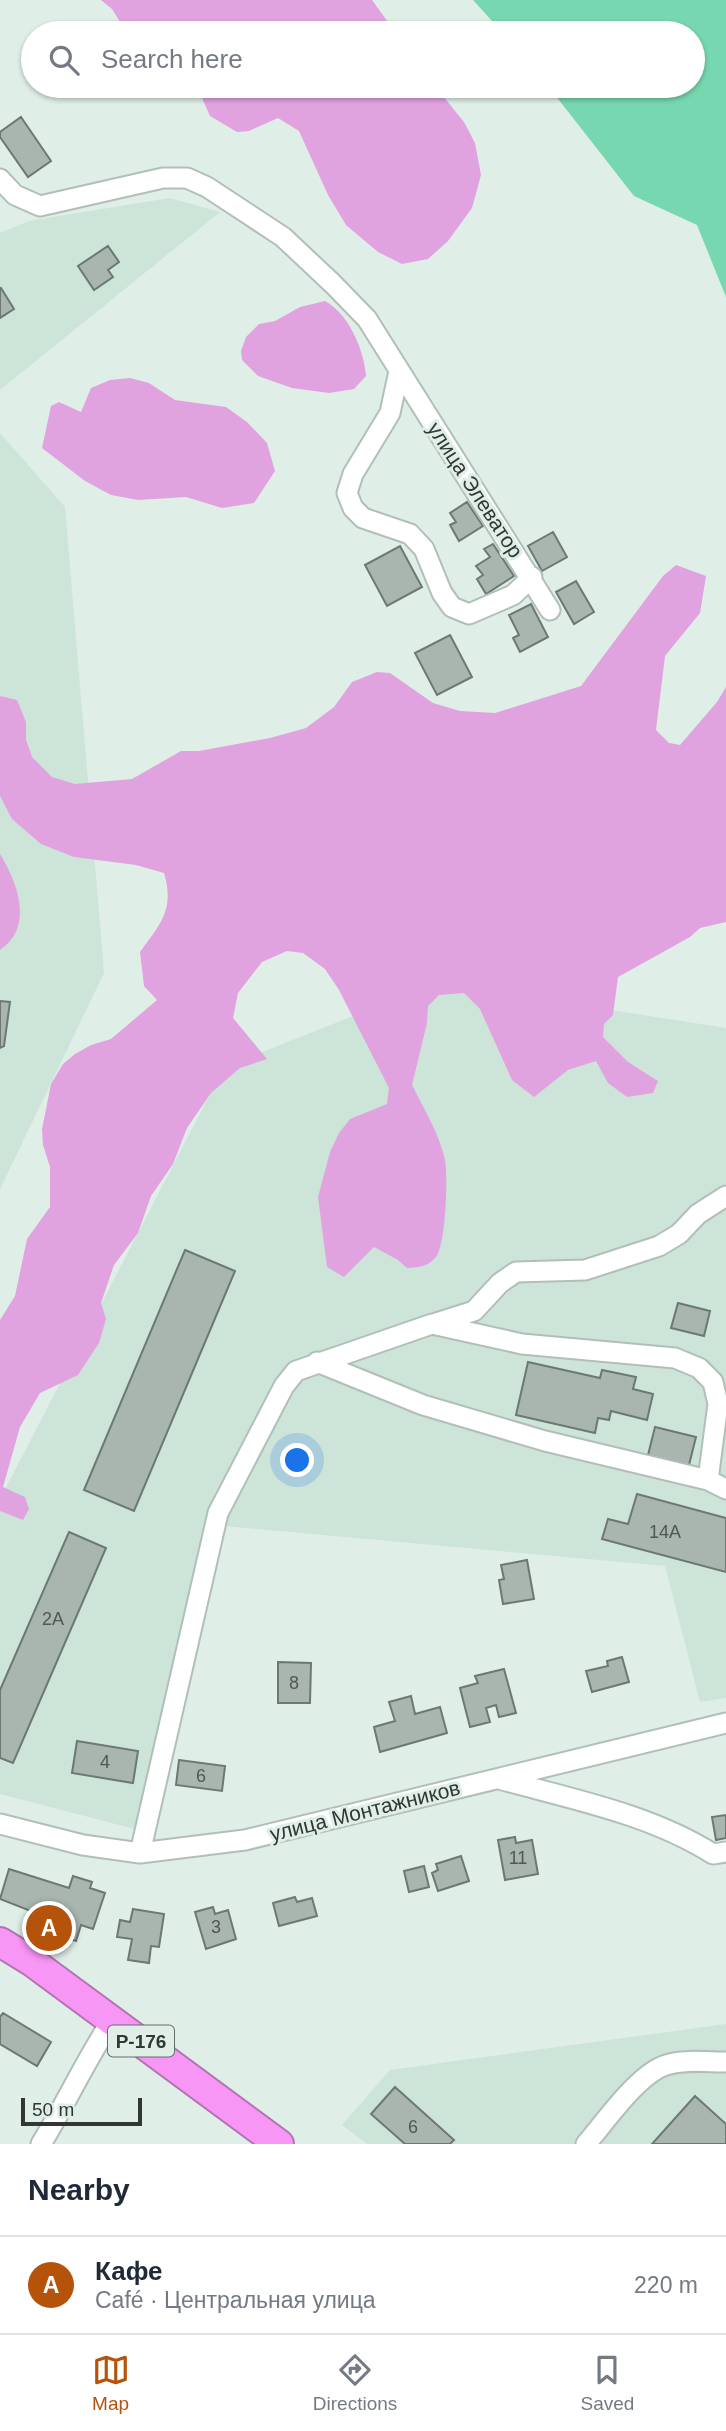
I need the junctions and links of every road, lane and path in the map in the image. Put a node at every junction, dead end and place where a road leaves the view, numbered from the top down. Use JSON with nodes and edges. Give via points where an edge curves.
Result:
{"nodes":[{"id":1,"x":0,"y":179,"type":"edge"},
{"id":2,"x":399,"y":371,"type":"junction"},
{"id":3,"x":531,"y":577,"type":"junction"},
{"id":4,"x":550,"y":610,"type":"dead end"},
{"id":5,"x":726,"y":1196,"type":"edge"},
{"id":6,"x":432,"y":1324,"type":"junction"},
{"id":7,"x":317,"y":1362,"type":"junction"},
{"id":8,"x":717,"y":1484,"type":"edge"},
{"id":9,"x":726,"y":1723,"type":"edge"},
{"id":10,"x":498,"y":1779,"type":"junction"},
{"id":11,"x":0,"y":1824,"type":"edge"},
{"id":12,"x":726,"y":1852,"type":"edge"},
{"id":13,"x":140,"y":1853,"type":"junction"},
{"id":14,"x":0,"y":1942,"type":"edge"},
{"id":15,"x":112,"y":2020,"type":"junction"},
{"id":16,"x":726,"y":2062,"type":"edge"},
{"id":17,"x":41,"y":2144,"type":"edge"},
{"id":18,"x":279,"y":2144,"type":"edge"},
{"id":19,"x":586,"y":2144,"type":"edge"}],
"edges":[{"from":1,"to":2,"type":"street","name":"улица Элеватор","via":[[15,195],[40,206],[163,177],[187,178],[207,187],[284,237],[367,318]]},
{"from":2,"to":3,"type":"street","name":"улица Элеватор"},
{"from":2,"to":3,"type":"street","via":[[390,413],[346,493],[353,508],[363,518],[410,534],[424,549],[452,607],[469,614],[513,595]]},
{"from":3,"to":4,"type":"street","name":"улица Элеватор"},
{"from":5,"to":6,"type":"street","via":[[659,1246],[584,1270],[516,1272],[474,1311]]},
{"from":6,"to":7,"type":"street"},
{"from":6,"to":8,"type":"street","via":[[522,1344],[675,1358],[699,1368],[713,1382],[718,1404]]},
{"from":7,"to":8,"type":"street","via":[[423,1405]]},
{"from":7,"to":13,"type":"street","via":[[296,1371],[284,1386],[218,1513]]},
{"from":9,"to":10,"type":"street","name":"улица Монтажников"},
{"from":10,"to":12,"type":"street","via":[[605,1808],[688,1838],[713,1854]]},
{"from":10,"to":13,"type":"street","name":"улица Монтажников","via":[[245,1840]]},
{"from":11,"to":13,"type":"street","name":"улица Монтажников","via":[[83,1845]]},
{"from":14,"to":15,"type":"highway","number":"Р-176"},
{"from":15,"to":17,"type":"street"},
{"from":15,"to":18,"type":"highway","number":"Р-176"},
{"from":16,"to":19,"type":"street","via":[[666,2065],[636,2085]]}]}
